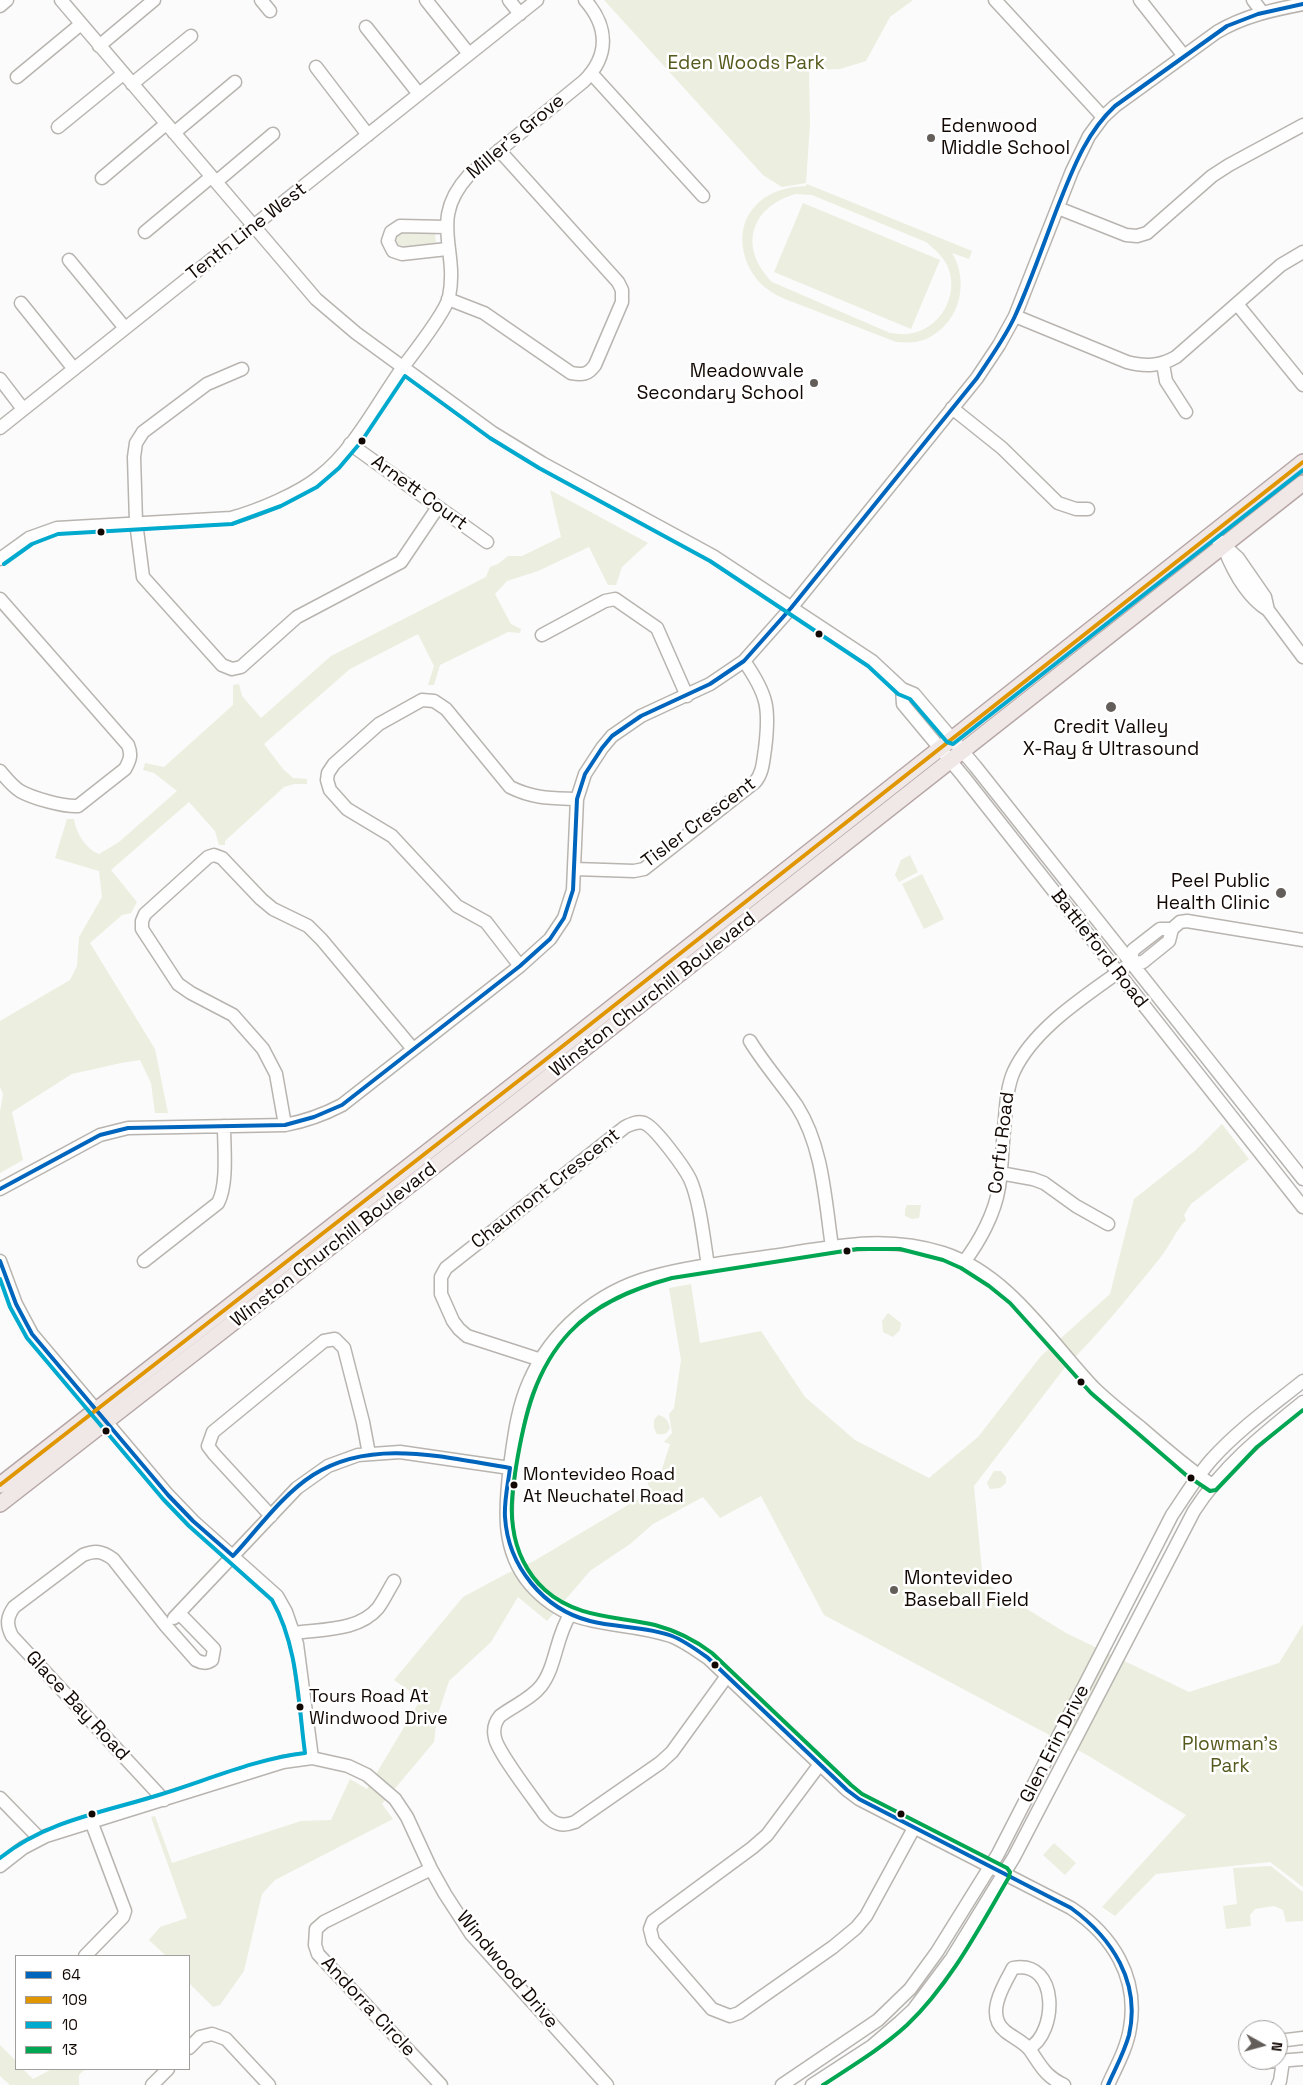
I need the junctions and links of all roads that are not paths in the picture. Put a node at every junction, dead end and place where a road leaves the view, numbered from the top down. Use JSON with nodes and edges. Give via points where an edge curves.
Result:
{"nodes":[{"id":1,"x":7,"y":0,"type":"edge"},
{"id":2,"x":154,"y":0,"type":"edge"},
{"id":3,"x":261,"y":0,"type":"edge"},
{"id":4,"x":426,"y":0,"type":"edge"},
{"id":5,"x":509,"y":0,"type":"edge"},
{"id":6,"x":537,"y":0,"type":"edge"},
{"id":7,"x":585,"y":0,"type":"edge"},
{"id":8,"x":995,"y":0,"type":"edge"},
{"id":9,"x":1140,"y":0,"type":"edge"},
{"id":10,"x":1253,"y":0,"type":"edge"},
{"id":11,"x":65,"y":1,"type":"edge"},
{"id":12,"x":1303,"y":4,"type":"edge"},
{"id":13,"x":0,"y":6,"type":"edge"},
{"id":14,"x":270,"y":11,"type":"dead end"},
{"id":15,"x":1262,"y":12,"type":"junction"},
{"id":16,"x":520,"y":14,"type":"junction"},
{"id":17,"x":81,"y":24,"type":"junction"},
{"id":18,"x":366,"y":27,"type":"dead end"},
{"id":19,"x":191,"y":36,"type":"dead end"},
{"id":20,"x":99,"y":46,"type":"junction"},
{"id":21,"x":469,"y":54,"type":"junction"},
{"id":22,"x":1184,"y":56,"type":"junction"},
{"id":23,"x":316,"y":68,"type":"dead end"},
{"id":24,"x":591,"y":73,"type":"junction"},
{"id":25,"x":17,"y":77,"type":"dead end"},
{"id":26,"x":127,"y":79,"type":"junction"},
{"id":27,"x":235,"y":82,"type":"dead end"},
{"id":28,"x":419,"y":94,"type":"junction"},
{"id":29,"x":1103,"y":117,"type":"junction"},
{"id":30,"x":1303,"y":125,"type":"edge"},
{"id":31,"x":58,"y":127,"type":"dead end"},
{"id":32,"x":170,"y":129,"type":"junction"},
{"id":33,"x":273,"y":134,"type":"dead end"},
{"id":34,"x":368,"y":135,"type":"junction"},
{"id":35,"x":499,"y":150,"type":"junction"},
{"id":36,"x":102,"y":178,"type":"dead end"},
{"id":37,"x":214,"y":179,"type":"junction"},
{"id":38,"x":703,"y":196,"type":"dead end"},
{"id":39,"x":1058,"y":208,"type":"junction"},
{"id":40,"x":254,"y":226,"type":"junction"},
{"id":41,"x":446,"y":227,"type":"junction"},
{"id":42,"x":144,"y":232,"type":"dead end"},
{"id":43,"x":447,"y":249,"type":"junction"},
{"id":44,"x":1303,"y":252,"type":"edge"},
{"id":45,"x":69,"y":260,"type":"dead end"},
{"id":46,"x":448,"y":299,"type":"junction"},
{"id":47,"x":21,"y":303,"type":"dead end"},
{"id":48,"x":1237,"y":304,"type":"junction"},
{"id":49,"x":1015,"y":316,"type":"junction"},
{"id":50,"x":125,"y":328,"type":"junction"},
{"id":51,"x":1163,"y":364,"type":"junction"},
{"id":52,"x":403,"y":367,"type":"junction"},
{"id":53,"x":74,"y":368,"type":"junction"},
{"id":54,"x":242,"y":369,"type":"dead end"},
{"id":55,"x":0,"y":379,"type":"edge"},
{"id":56,"x":1303,"y":385,"type":"edge"},
{"id":57,"x":952,"y":408,"type":"junction"},
{"id":58,"x":23,"y":409,"type":"junction"},
{"id":59,"x":1186,"y":412,"type":"dead end"},
{"id":60,"x":0,"y":428,"type":"edge"},
{"id":61,"x":350,"y":444,"type":"junction"},
{"id":62,"x":1303,"y":462,"type":"edge"},
{"id":63,"x":1303,"y":483,"type":"edge"},
{"id":64,"x":438,"y":508,"type":"junction"},
{"id":65,"x":1088,"y":509,"type":"dead end"},
{"id":66,"x":136,"y":522,"type":"junction"},
{"id":67,"x":1212,"y":533,"type":"junction"},
{"id":68,"x":487,"y":542,"type":"dead end"},
{"id":69,"x":1223,"y":546,"type":"junction"},
{"id":70,"x":0,"y":559,"type":"edge"},
{"id":71,"x":0,"y":599,"type":"edge"},
{"id":72,"x":791,"y":608,"type":"junction"},
{"id":73,"x":542,"y":635,"type":"dead end"},
{"id":74,"x":1303,"y":657,"type":"edge"},
{"id":75,"x":744,"y":661,"type":"junction"},
{"id":76,"x":902,"y":689,"type":"junction"},
{"id":77,"x":687,"y":696,"type":"junction"},
{"id":78,"x":952,"y":738,"type":"junction"},
{"id":79,"x":940,"y":748,"type":"junction"},
{"id":80,"x":962,"y":751,"type":"junction"},
{"id":81,"x":950,"y":760,"type":"junction"},
{"id":82,"x":0,"y":771,"type":"edge"},
{"id":83,"x":577,"y":799,"type":"junction"},
{"id":84,"x":575,"y":869,"type":"junction"},
{"id":85,"x":1303,"y":940,"type":"edge"},
{"id":86,"x":1130,"y":963,"type":"junction"},
{"id":87,"x":520,"y":966,"type":"junction"},
{"id":88,"x":1118,"y":972,"type":"junction"},
{"id":89,"x":750,"y":1041,"type":"dead end"},
{"id":90,"x":413,"y":1049,"type":"junction"},
{"id":91,"x":285,"y":1125,"type":"junction"},
{"id":92,"x":224,"y":1126,"type":"junction"},
{"id":93,"x":1000,"y":1173,"type":"junction"},
{"id":94,"x":1303,"y":1179,"type":"edge"},
{"id":95,"x":0,"y":1189,"type":"edge"},
{"id":96,"x":1303,"y":1207,"type":"edge"},
{"id":97,"x":1108,"y":1224,"type":"dead end"},
{"id":98,"x":832,"y":1247,"type":"junction"},
{"id":99,"x":0,"y":1261,"type":"edge"},
{"id":100,"x":144,"y":1261,"type":"dead end"},
{"id":101,"x":964,"y":1262,"type":"junction"},
{"id":102,"x":708,"y":1266,"type":"junction"},
{"id":103,"x":541,"y":1360,"type":"junction"},
{"id":104,"x":1303,"y":1381,"type":"edge"},
{"id":105,"x":1303,"y":1402,"type":"edge"},
{"id":106,"x":96,"y":1410,"type":"junction"},
{"id":107,"x":106,"y":1422,"type":"junction"},
{"id":108,"x":369,"y":1454,"type":"junction"},
{"id":109,"x":510,"y":1468,"type":"junction"},
{"id":110,"x":1198,"y":1476,"type":"junction"},
{"id":111,"x":0,"y":1485,"type":"edge"},
{"id":112,"x":1212,"y":1485,"type":"junction"},
{"id":113,"x":0,"y":1504,"type":"edge"},
{"id":114,"x":271,"y":1516,"type":"junction"},
{"id":115,"x":233,"y":1556,"type":"junction"},
{"id":116,"x":394,"y":1581,"type":"dead end"},
{"id":117,"x":179,"y":1612,"type":"junction"},
{"id":118,"x":570,"y":1615,"type":"junction"},
{"id":119,"x":166,"y":1626,"type":"junction"},
{"id":120,"x":295,"y":1633,"type":"junction"},
{"id":121,"x":727,"y":1676,"type":"junction"},
{"id":122,"x":312,"y":1758,"type":"junction"},
{"id":123,"x":820,"y":1764,"type":"junction"},
{"id":124,"x":0,"y":1798,"type":"edge"},
{"id":125,"x":164,"y":1800,"type":"junction"},
{"id":126,"x":91,"y":1821,"type":"junction"},
{"id":127,"x":914,"y":1828,"type":"junction"},
{"id":128,"x":40,"y":1839,"type":"junction"},
{"id":129,"x":0,"y":1866,"type":"edge"},
{"id":130,"x":990,"y":1867,"type":"junction"},
{"id":131,"x":431,"y":1869,"type":"junction"},
{"id":132,"x":1004,"y":1874,"type":"junction"},
{"id":133,"x":86,"y":1955,"type":"edge"},
{"id":134,"x":1303,"y":2038,"type":"edge"},
{"id":135,"x":1288,"y":2040,"type":"edge"},
{"id":136,"x":190,"y":2047,"type":"edge"},
{"id":137,"x":1029,"y":2048,"type":"junction"},
{"id":138,"x":1303,"y":2059,"type":"edge"},
{"id":139,"x":1288,"y":2060,"type":"edge"},
{"id":140,"x":167,"y":2070,"type":"edge"},
{"id":141,"x":1282,"y":2070,"type":"edge"},
{"id":142,"x":152,"y":2085,"type":"edge"},
{"id":143,"x":269,"y":2085,"type":"edge"},
{"id":144,"x":441,"y":2085,"type":"edge"},
{"id":145,"x":608,"y":2085,"type":"edge"},
{"id":146,"x":782,"y":2085,"type":"edge"},
{"id":147,"x":812,"y":2085,"type":"edge"},
{"id":148,"x":1064,"y":2085,"type":"edge"},
{"id":149,"x":1108,"y":2085,"type":"edge"},
{"id":150,"x":1278,"y":2085,"type":"edge"}],
"edges":[{"from":1,"to":13,"type":"street"},
{"from":2,"to":20,"type":"street"},
{"from":3,"to":14,"type":"street"},
{"from":4,"to":21,"type":"street"},
{"from":5,"to":16,"type":"street"},
{"from":6,"to":16,"type":"street","name":"Tenth Line West"},
{"from":7,"to":24,"type":"street","name":"Miller's Grove","via":[[595,12],[603,31],[598,62]]},
{"from":8,"to":29,"type":"street"},
{"from":9,"to":22,"type":"street"},
{"from":10,"to":15,"type":"street"},
{"from":11,"to":17,"type":"street","name":"Battleford Road"},
{"from":12,"to":15,"type":"street"},
{"from":15,"to":22,"type":"street","via":[[1233,23]]},
{"from":16,"to":21,"type":"street","name":"Tenth Line West"},
{"from":17,"to":20,"type":"street","name":"Battleford Road"},
{"from":17,"to":25,"type":"street"},
{"from":18,"to":28,"type":"street"},
{"from":19,"to":26,"type":"street"},
{"from":20,"to":26,"type":"street","name":"Battleford Road"},
{"from":21,"to":28,"type":"street","name":"Tenth Line West"},
{"from":22,"to":29,"type":"street"},
{"from":23,"to":34,"type":"street"},
{"from":24,"to":35,"type":"street","name":"Miller's Grove"},
{"from":24,"to":38,"type":"street"},
{"from":26,"to":31,"type":"street"},
{"from":26,"to":32,"type":"street","name":"Battleford Road"},
{"from":27,"to":32,"type":"street"},
{"from":28,"to":34,"type":"street","name":"Tenth Line West"},
{"from":29,"to":39,"type":"street","via":[[1080,151]]},
{"from":30,"to":39,"type":"street","via":[[1212,176],[1147,233],[1126,235]]},
{"from":32,"to":36,"type":"street"},
{"from":32,"to":37,"type":"street","name":"Battleford Road"},
{"from":33,"to":37,"type":"street"},
{"from":34,"to":40,"type":"street","name":"Tenth Line West"},
{"from":35,"to":41,"type":"street","name":"Miller's Grove","via":[[458,187],[448,207]]},
{"from":35,"to":46,"type":"street","via":[[618,282],[622,302],[595,365],[582,375],[571,373],[484,313]]},
{"from":37,"to":40,"type":"street","name":"Battleford Road"},
{"from":37,"to":42,"type":"street"},
{"from":39,"to":49,"type":"street"},
{"from":40,"to":50,"type":"street","name":"Tenth Line West"},
{"from":40,"to":52,"type":"street","name":"Battleford Road","via":[[328,310]]},
{"from":41,"to":43,"type":"street","name":"Miller's Grove"},
{"from":41,"to":43,"type":"street","via":[[400,226],[391,232],[388,241],[393,251],[402,254]]},
{"from":43,"to":46,"type":"street","name":"Miller's Grove","via":[[451,275]]},
{"from":44,"to":48,"type":"street","via":[[1280,265]]},
{"from":45,"to":50,"type":"street"},
{"from":46,"to":52,"type":"street","name":"Miller's Grove"},
{"from":47,"to":53,"type":"street"},
{"from":48,"to":51,"type":"street","via":[[1176,357]]},
{"from":48,"to":56,"type":"street"},
{"from":49,"to":51,"type":"street","via":[[1128,362]]},
{"from":49,"to":57,"type":"street","via":[[985,367]]},
{"from":50,"to":53,"type":"street","name":"Tenth Line West"},
{"from":51,"to":59,"type":"street","via":[[1166,381]]},
{"from":52,"to":61,"type":"street","name":"Miller's Grove"},
{"from":52,"to":72,"type":"street","name":"Battleford Road","via":[[493,433],[713,556]]},
{"from":53,"to":58,"type":"street","name":"Tenth Line West"},
{"from":54,"to":66,"type":"street","via":[[207,384],[143,432],[136,443],[134,457]]},
{"from":55,"to":58,"type":"street"},
{"from":57,"to":65,"type":"street","via":[[1002,448],[1058,503]]},
{"from":57,"to":72,"type":"street"},
{"from":58,"to":60,"type":"street","name":"Tenth Line West"},
{"from":61,"to":64,"type":"street","name":"Arnett Court"},
{"from":61,"to":66,"type":"street","name":"Miller's Grove","via":[[319,477],[246,514],[231,518]]},
{"from":62,"to":67,"type":"main road","name":"Winston Churchill Boulevard"},
{"from":63,"to":69,"type":"main road","name":"Winston Churchill Boulevard"},
{"from":64,"to":66,"type":"street","via":[[401,562],[308,610],[241,668],[232,669],[222,665],[143,577]]},
{"from":64,"to":68,"type":"street","name":"Arnett Court"},
{"from":66,"to":70,"type":"street","name":"Miller's Grove","via":[[57,528],[29,538]]},
{"from":67,"to":69,"type":"street"},
{"from":67,"to":78,"type":"main road","name":"Winston Churchill Boulevard"},
{"from":69,"to":74,"type":"street","via":[[1238,558],[1265,597],[1268,610]]},
{"from":69,"to":80,"type":"main road","name":"Winston Churchill Boulevard"},
{"from":71,"to":82,"type":"street","via":[[131,752],[125,769],[78,806],[62,805],[22,792]]},
{"from":72,"to":75,"type":"street"},
{"from":72,"to":76,"type":"street","name":"Battleford Road","via":[[872,661]]},
{"from":73,"to":77,"type":"street","via":[[605,600],[615,599],[657,628]]},
{"from":75,"to":77,"type":"street","via":[[723,677]]},
{"from":75,"to":84,"type":"street","name":"Tisler Crescent","via":[[762,691],[768,719],[760,776],[644,870]]},
{"from":76,"to":78,"type":"street","name":"Battleford Road","via":[[914,694]]},
{"from":76,"to":79,"type":"street","name":"Battleford Road","via":[[903,704]]},
{"from":77,"to":83,"type":"street","via":[[641,716],[612,736],[588,767]]},
{"from":78,"to":79,"type":"main road","name":"Winston Churchill Boulevard"},
{"from":78,"to":80,"type":"street","name":"Battleford Road"},
{"from":79,"to":81,"type":"street","name":"Battleford Road"},
{"from":79,"to":106,"type":"main road","name":"Winston Churchill Boulevard"},
{"from":80,"to":81,"type":"main road","name":"Winston Churchill Boulevard"},
{"from":80,"to":86,"type":"street","name":"Battleford Road"},
{"from":81,"to":88,"type":"street","name":"Battleford Road"},
{"from":81,"to":107,"type":"main road","name":"Winston Churchill Boulevard"},
{"from":83,"to":84,"type":"street"},
{"from":83,"to":87,"type":"street","via":[[538,798],[510,787],[446,709],[434,701],[422,700],[379,724],[328,773],[330,790],[347,809],[392,836],[457,906],[486,922]]},
{"from":84,"to":87,"type":"street","via":[[573,890],[564,918],[550,939]]},
{"from":85,"to":86,"type":"street","via":[[1187,921],[1172,929],[1160,929],[1133,950]]},
{"from":86,"to":88,"type":"street","name":"Corfu Road"},
{"from":86,"to":94,"type":"street","name":"Battleford Road"},
{"from":87,"to":90,"type":"street"},
{"from":88,"to":93,"type":"street","name":"Corfu Road","via":[[1045,1028],[1017,1065],[1008,1091]]},
{"from":88,"to":96,"type":"street","name":"Battleford Road"},
{"from":89,"to":98,"type":"street","via":[[797,1106],[814,1145]]},
{"from":90,"to":91,"type":"street","via":[[342,1105],[308,1121]]},
{"from":90,"to":91,"type":"street","via":[[335,953],[308,926],[273,909],[222,858],[208,857],[145,914],[142,929],[178,984],[233,1015],[263,1049],[276,1074]]},
{"from":91,"to":92,"type":"street"},
{"from":92,"to":95,"type":"street","via":[[128,1128],[100,1135]]},
{"from":92,"to":100,"type":"street","via":[[223,1186],[218,1203]]},
{"from":93,"to":97,"type":"street","via":[[1044,1183]]},
{"from":93,"to":101,"type":"street","name":"Corfu Road","via":[[992,1211],[977,1245]]},
{"from":98,"to":101,"type":"street","via":[[857,1242],[901,1244]]},
{"from":98,"to":102,"type":"street"},
{"from":99,"to":106,"type":"street","via":[[26,1324]]},
{"from":101,"to":110,"type":"street","via":[[1014,1299],[1095,1388]]},
{"from":102,"to":103,"type":"street","via":[[649,1278],[600,1299],[573,1321]]},
{"from":102,"to":103,"type":"street","name":"Chaumont Crescent","via":[[690,1180],[653,1129],[643,1122],[634,1122],[446,1268],[441,1277],[441,1294],[453,1321],[467,1336]]},
{"from":103,"to":109,"type":"street","via":[[520,1407]]},
{"from":104,"to":110,"type":"street","name":"Glen Erin Drive","via":[[1234,1438]]},
{"from":105,"to":112,"type":"street","name":"Glen Erin Drive","via":[[1253,1442]]},
{"from":106,"to":107,"type":"street"},
{"from":106,"to":111,"type":"main road","name":"Winston Churchill Boulevard"},
{"from":107,"to":113,"type":"main road","name":"Winston Churchill Boulevard"},
{"from":107,"to":115,"type":"street","via":[[193,1521]]},
{"from":108,"to":109,"type":"street","via":[[400,1452]]},
{"from":108,"to":114,"type":"street","via":[[344,1459],[313,1475]]},
{"from":108,"to":114,"type":"street","via":[[344,1348],[336,1339],[324,1341],[209,1438],[208,1446],[214,1454]]},
{"from":109,"to":118,"type":"street","via":[[505,1517],[513,1555],[528,1582],[550,1603]]},
{"from":110,"to":112,"type":"street"},
{"from":110,"to":130,"type":"street","name":"Glen Erin Drive","via":[[1170,1521]]},
{"from":112,"to":132,"type":"street","name":"Glen Erin Drive","via":[[1178,1540]]},
{"from":114,"to":115,"type":"street"},
{"from":115,"to":117,"type":"street"},
{"from":115,"to":120,"type":"street","via":[[277,1596]]},
{"from":116,"to":120,"type":"street","via":[[379,1606],[364,1620]]},
{"from":117,"to":119,"type":"street"},
{"from":117,"to":119,"type":"street","name":"Glace Bay Road","via":[[211,1644],[214,1649],[212,1660],[202,1663],[196,1660]]},
{"from":118,"to":121,"type":"street","via":[[672,1636],[708,1658]]},
{"from":118,"to":121,"type":"street","via":[[563,1625],[548,1672],[540,1686],[500,1716],[494,1731],[497,1745],[545,1815],[559,1825],[575,1822],[660,1763],[681,1741]]},
{"from":119,"to":125,"type":"street","name":"Glace Bay Road","via":[[113,1559],[94,1550],[83,1554],[8,1615],[12,1636]]},
{"from":120,"to":122,"type":"street"},
{"from":121,"to":123,"type":"street"},
{"from":122,"to":125,"type":"street","name":"Windwood Drive","via":[[284,1762]]},
{"from":122,"to":131,"type":"street","name":"Windwood Drive","via":[[348,1766],[382,1786],[408,1817]]},
{"from":123,"to":127,"type":"street","via":[[859,1799]]},
{"from":123,"to":127,"type":"street","via":[[767,1834],[653,1921],[650,1929],[652,1941],[712,2009],[730,2016],[738,2013],[846,1937],[866,1916]]},
{"from":124,"to":128,"type":"street"},
{"from":125,"to":126,"type":"street","name":"Windwood Drive"},
{"from":126,"to":128,"type":"street","name":"Windwood Drive"},
{"from":126,"to":133,"type":"street","via":[[126,1911]]},
{"from":127,"to":130,"type":"street"},
{"from":128,"to":129,"type":"street","name":"Windwood Drive"},
{"from":130,"to":132,"type":"street"},
{"from":130,"to":146,"type":"street","name":"Glen Erin Drive","via":[[933,1958],[896,2004],[857,2036]]},
{"from":131,"to":144,"type":"street","name":"Andorra Circle","via":[[324,1922],[316,1929],[315,1945],[318,1954]]},
{"from":131,"to":145,"type":"street","name":"Windwood Drive","via":[[471,1934]]},
{"from":132,"to":147,"type":"street","name":"Glen Erin Drive","via":[[952,1958],[913,2010],[872,2046]]},
{"from":132,"to":149,"type":"street","via":[[1090,1921],[1119,1959],[1132,2011],[1125,2047]]},
{"from":134,"to":135,"type":"street"},
{"from":136,"to":143,"type":"street","via":[[200,2037],[212,2034],[226,2039]]},
{"from":137,"to":137,"type":"street","via":[[1037,2042],[1048,2020],[1046,1983],[1031,1969],[1013,1968],[1004,1983],[995,2011],[1003,2030]]},
{"from":137,"to":148,"type":"street","via":[[1050,2078]]},
{"from":138,"to":139,"type":"street"},
{"from":140,"to":142,"type":"street"},
{"from":141,"to":150,"type":"street"}]}
